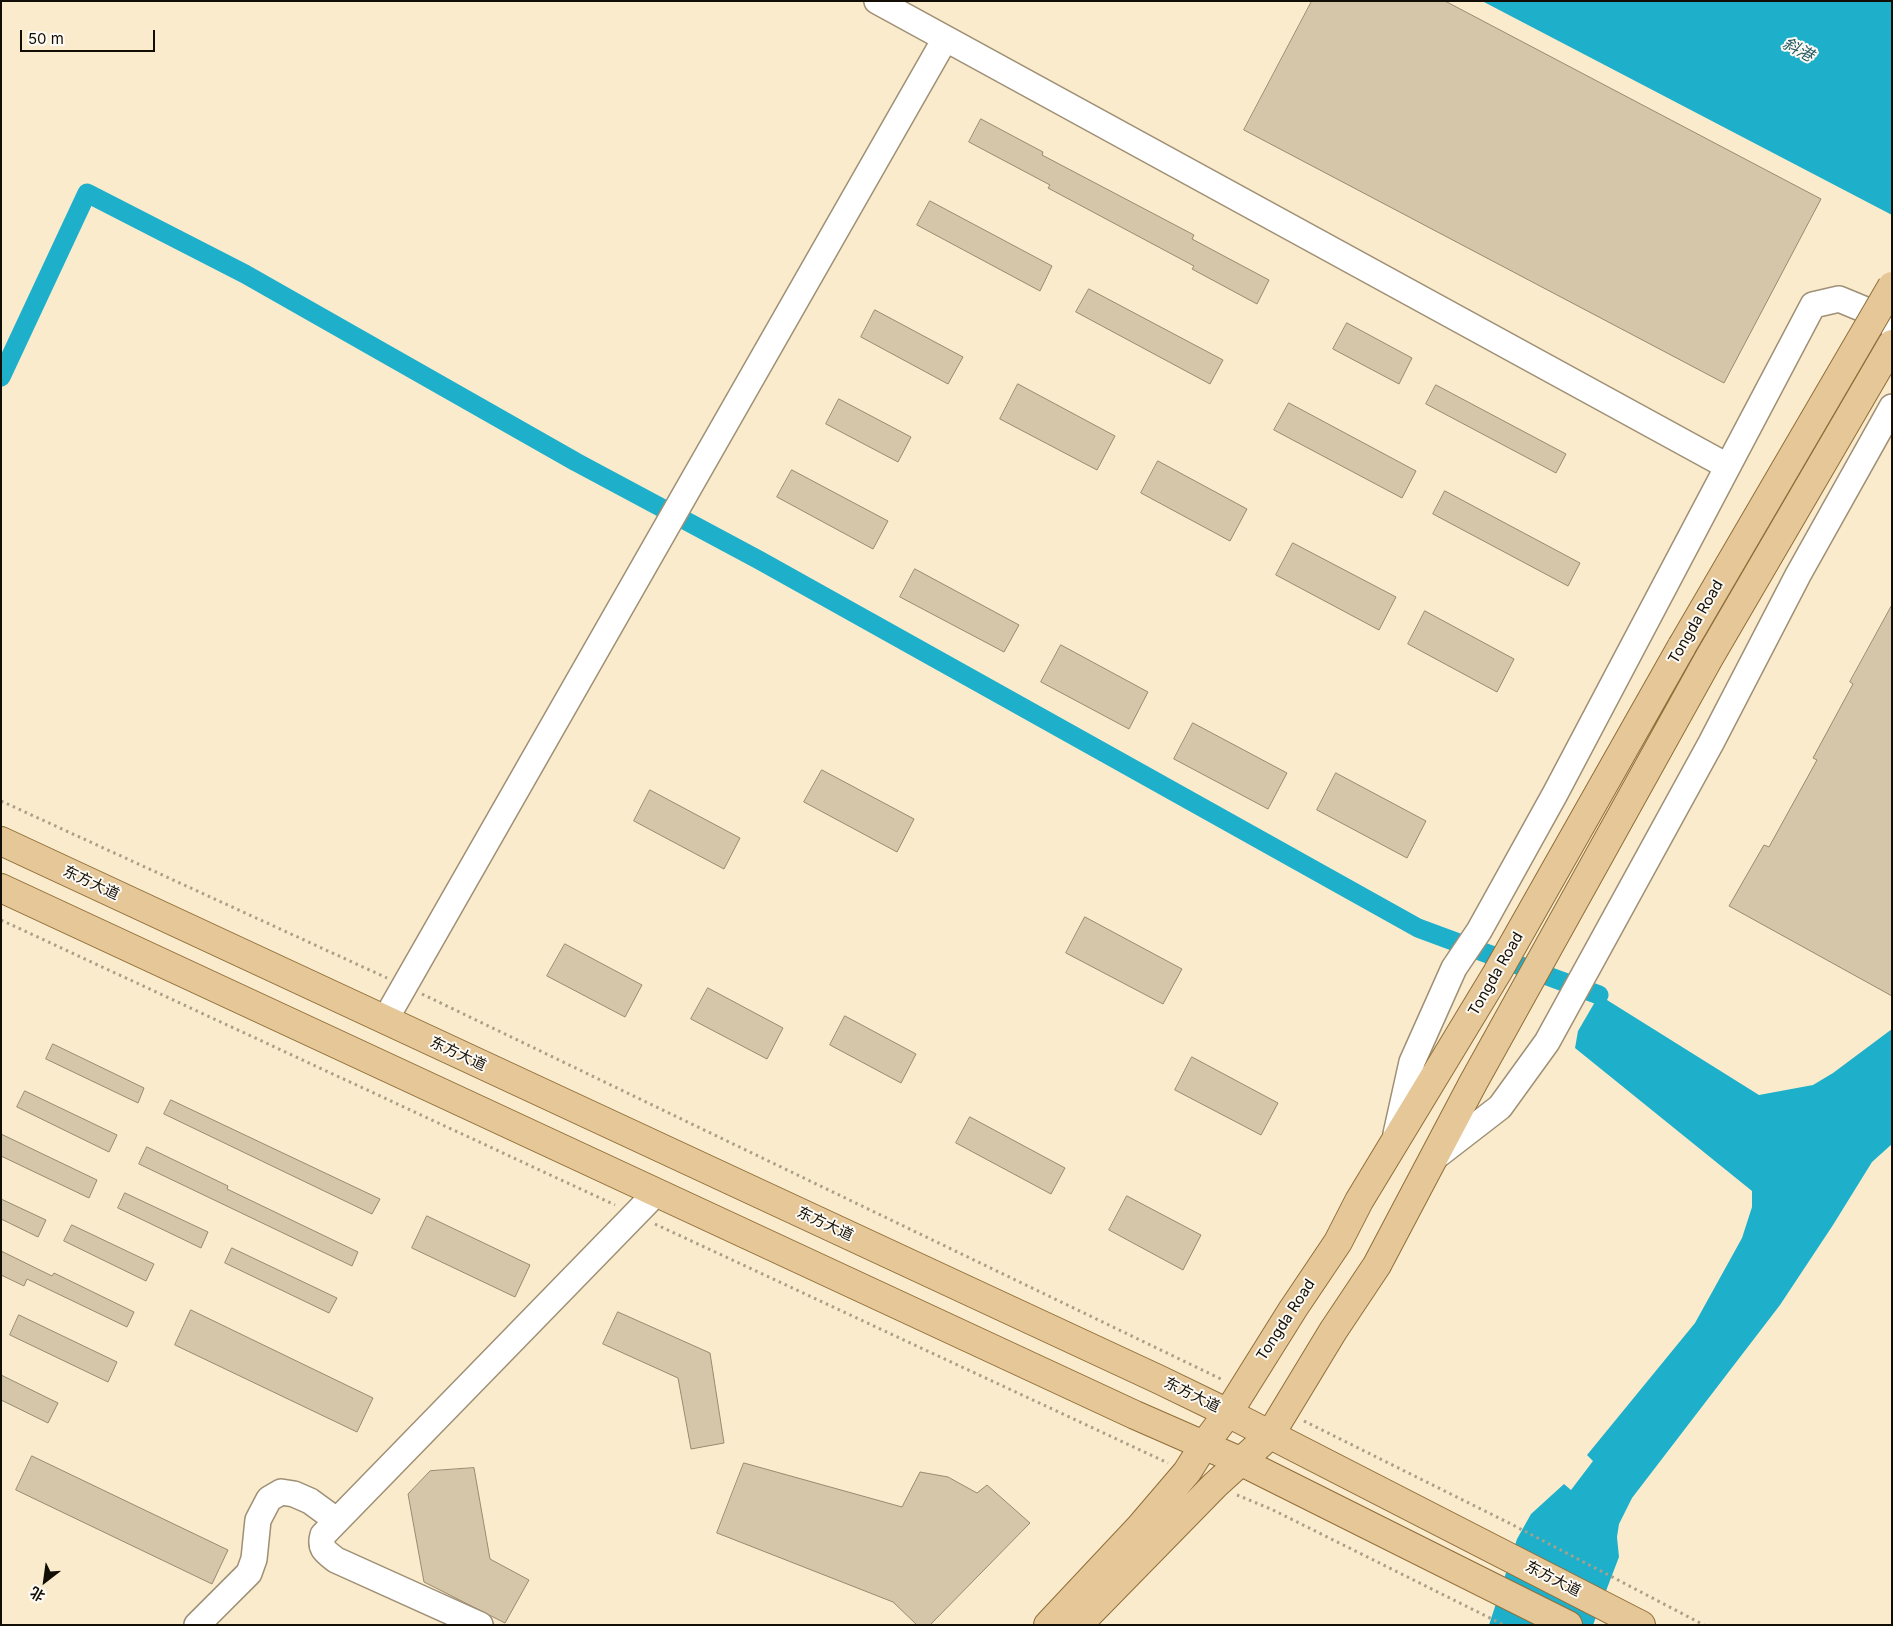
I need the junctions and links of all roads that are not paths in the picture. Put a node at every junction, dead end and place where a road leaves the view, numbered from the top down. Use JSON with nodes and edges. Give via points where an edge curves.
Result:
{"nodes":[{"id":1,"x":877,"y":1,"type":"edge"},
{"id":2,"x":945,"y":39,"type":"junction"},
{"id":3,"x":1892,"y":286,"type":"edge"},
{"id":4,"x":1892,"y":325,"type":"edge"},
{"id":5,"x":1892,"y":344,"type":"edge"},
{"id":6,"x":1892,"y":407,"type":"edge"},
{"id":7,"x":1727,"y":466,"type":"junction"},
{"id":8,"x":1,"y":841,"type":"edge"},
{"id":9,"x":1,"y":888,"type":"edge"},
{"id":10,"x":385,"y":1020,"type":"junction"},
{"id":11,"x":1394,"y":1143,"type":"junction"},
{"id":12,"x":1434,"y":1158,"type":"junction"},
{"id":13,"x":656,"y":1193,"type":"junction"},
{"id":14,"x":1228,"y":1413,"type":"junction"},
{"id":15,"x":1270,"y":1434,"type":"junction"},
{"id":16,"x":1204,"y":1445,"type":"junction"},
{"id":17,"x":1240,"y":1461,"type":"junction"},
{"id":18,"x":336,"y":1520,"type":"junction"},
{"id":19,"x":1639,"y":1624,"type":"edge"},
{"id":20,"x":197,"y":1625,"type":"edge"},
{"id":21,"x":480,"y":1625,"type":"edge"},
{"id":22,"x":1048,"y":1625,"type":"edge"},
{"id":23,"x":1078,"y":1625,"type":"edge"},
{"id":24,"x":1568,"y":1625,"type":"edge"}],
"edges":[{"from":1,"to":2,"type":"street"},
{"from":2,"to":7,"type":"street"},
{"from":2,"to":10,"type":"street"},
{"from":3,"to":11,"type":"main road","name":"Tongda Road","bridge":true,"via":[[1682,646],[1497,973]]},
{"from":4,"to":7,"type":"street","via":[[1868,310],[1839,299],[1812,304]]},
{"from":5,"to":12,"type":"main road","name":"Tongda Road","via":[[1710,658]]},
{"from":6,"to":12,"type":"street","via":[[1547,1042],[1500,1107]]},
{"from":7,"to":11,"type":"street","via":[[1555,794],[1479,931],[1454,968],[1412,1062]]},
{"from":8,"to":10,"type":"main road","name":"东方大道"},
{"from":9,"to":13,"type":"main road"},
{"from":10,"to":14,"type":"main road","name":"东方大道"},
{"from":11,"to":14,"type":"main road","name":"Tongda Road","via":[[1338,1242]]},
{"from":12,"to":15,"type":"main road","name":"Tongda Road","via":[[1377,1264]]},
{"from":13,"to":16,"type":"main road"},
{"from":13,"to":18,"type":"street"},
{"from":14,"to":15,"type":"main road","name":"东方大道"},
{"from":14,"to":16,"type":"main road","name":"Tongda Road"},
{"from":15,"to":17,"type":"main road","name":"Tongda Road"},
{"from":15,"to":19,"type":"main road","name":"东方大道"},
{"from":16,"to":17,"type":"main road"},
{"from":16,"to":22,"type":"main road","name":"Tongda Road","via":[[1187,1472]]},
{"from":17,"to":23,"type":"main road","name":"Tongda Road"},
{"from":17,"to":24,"type":"main road"},
{"from":18,"to":20,"type":"street","via":[[294,1494],[281,1492],[269,1499],[258,1520],[254,1559],[249,1573]]},
{"from":18,"to":21,"type":"street","via":[[323,1535],[321,1543],[323,1550],[336,1560]]}]}
